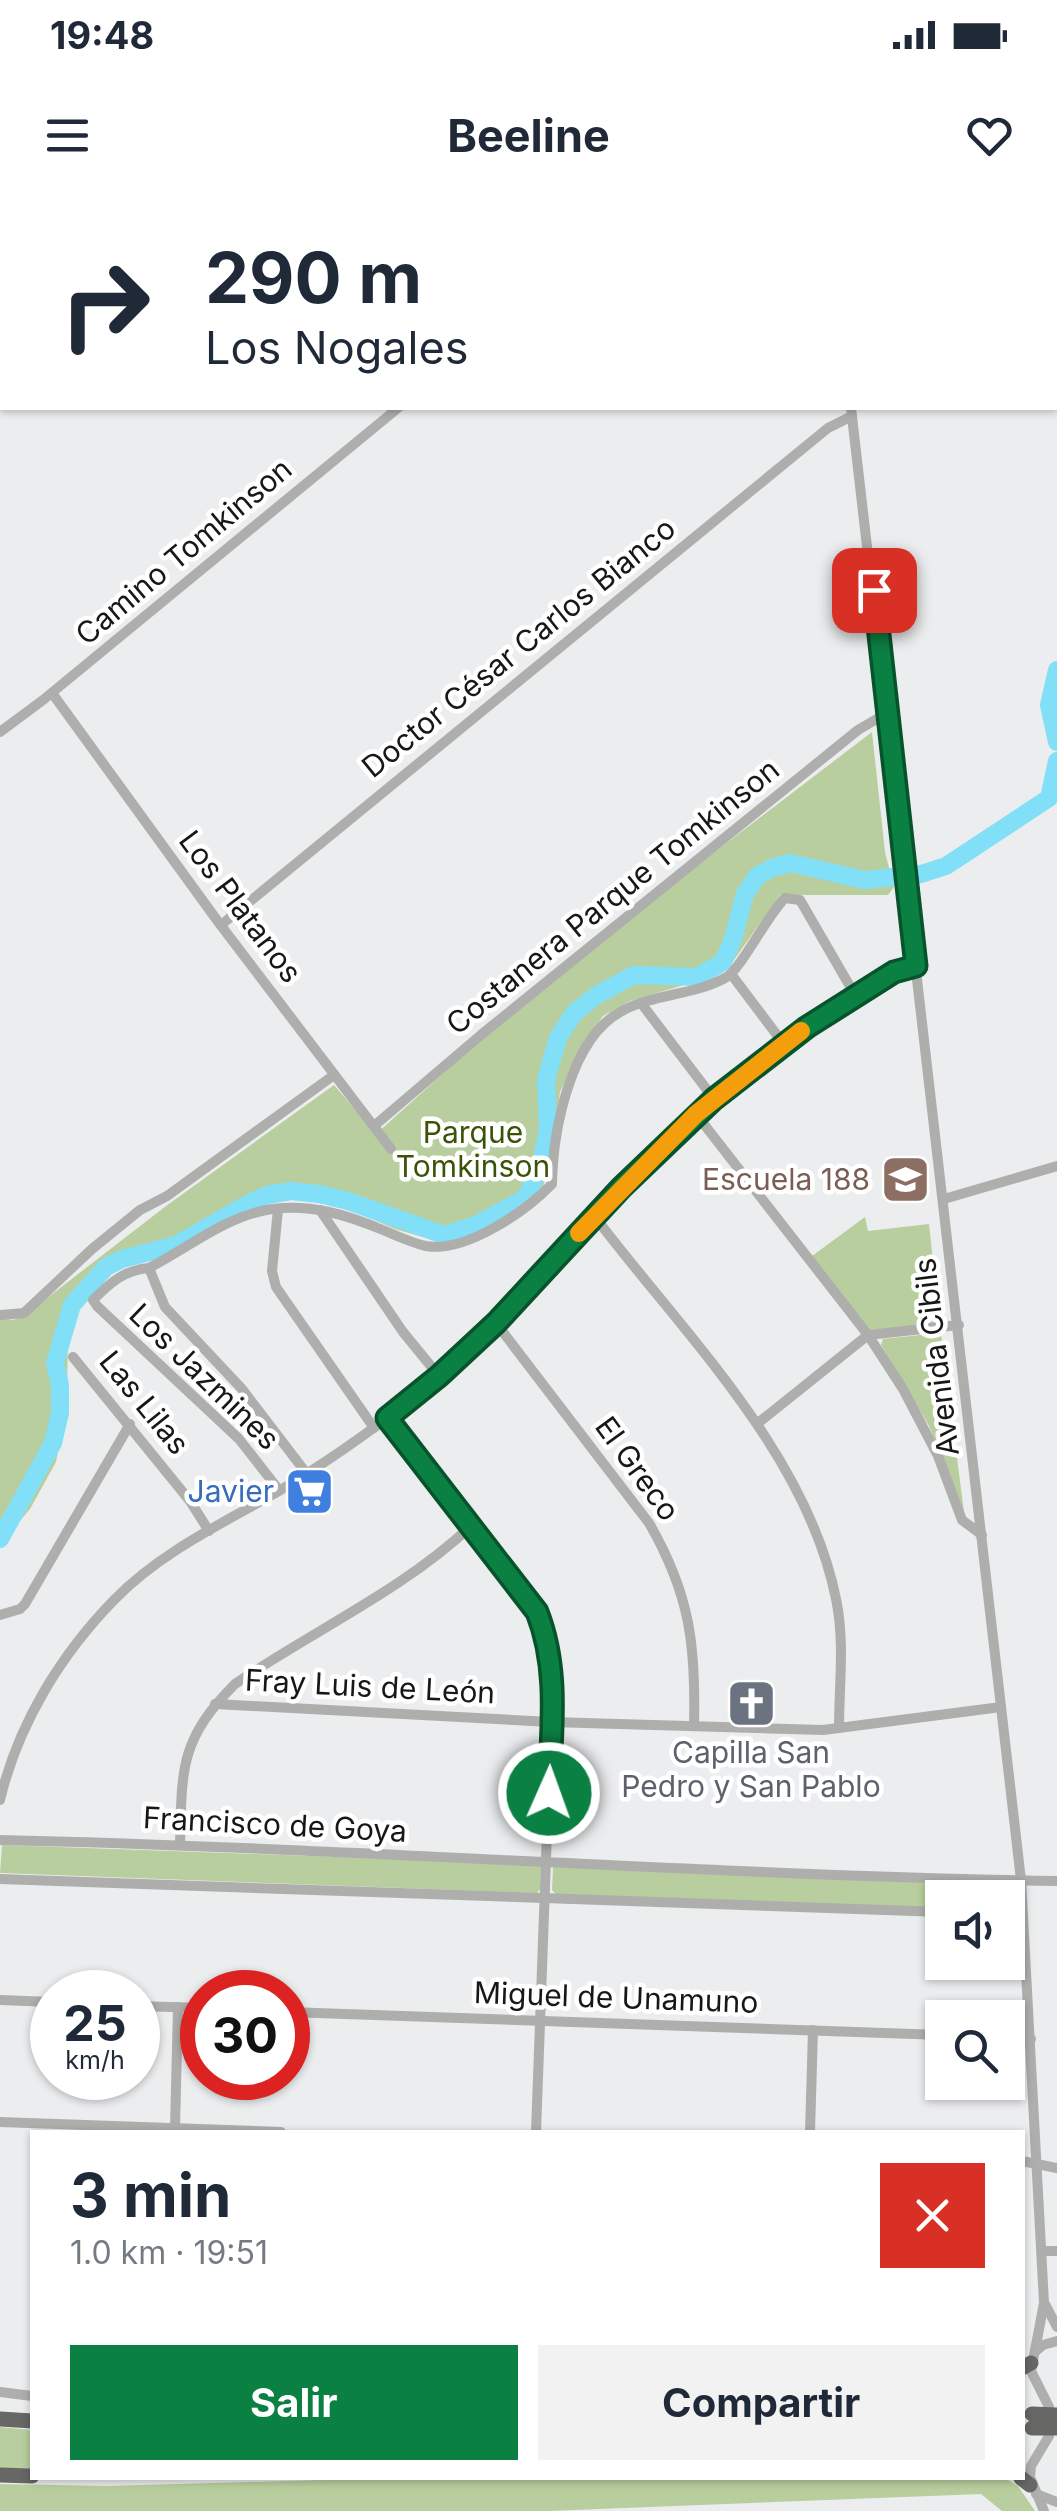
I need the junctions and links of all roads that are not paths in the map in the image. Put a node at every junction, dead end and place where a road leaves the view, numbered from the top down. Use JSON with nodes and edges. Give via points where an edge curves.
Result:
{"nodes":[{"id":1,"x":396,"y":410,"type":"edge"},
{"id":2,"x":852,"y":412,"type":"edge"},
{"id":3,"x":52,"y":693,"type":"junction"},
{"id":4,"x":887,"y":714,"type":"junction"},
{"id":5,"x":0,"y":732,"type":"edge"},
{"id":6,"x":221,"y":924,"type":"junction"},
{"id":7,"x":916,"y":966,"type":"junction"},
{"id":8,"x":731,"y":974,"type":"junction"},
{"id":9,"x":856,"y":995,"type":"junction"},
{"id":10,"x":641,"y":1004,"type":"junction"},
{"id":11,"x":783,"y":1043,"type":"junction"},
{"id":12,"x":334,"y":1075,"type":"junction"},
{"id":13,"x":714,"y":1099,"type":"junction"},
{"id":14,"x":696,"y":1114,"type":"junction"},
{"id":15,"x":374,"y":1126,"type":"junction"},
{"id":16,"x":392,"y":1148,"type":"dead end"},
{"id":17,"x":1057,"y":1166,"type":"edge"},
{"id":18,"x":944,"y":1199,"type":"junction"},
{"id":19,"x":278,"y":1209,"type":"junction"},
{"id":20,"x":319,"y":1209,"type":"junction"},
{"id":21,"x":595,"y":1217,"type":"junction"},
{"id":22,"x":149,"y":1268,"type":"junction"},
{"id":23,"x":0,"y":1315,"type":"edge"},
{"id":24,"x":496,"y":1323,"type":"junction"},
{"id":25,"x":959,"y":1325,"type":"junction"},
{"id":26,"x":868,"y":1335,"type":"junction"},
{"id":27,"x":74,"y":1357,"type":"dead end"},
{"id":28,"x":439,"y":1376,"type":"junction"},
{"id":29,"x":387,"y":1418,"type":"junction"},
{"id":30,"x":130,"y":1424,"type":"junction"},
{"id":31,"x":758,"y":1424,"type":"junction"},
{"id":32,"x":374,"y":1428,"type":"junction"},
{"id":33,"x":307,"y":1474,"type":"junction"},
{"id":34,"x":279,"y":1490,"type":"junction"},
{"id":35,"x":472,"y":1524,"type":"junction"},
{"id":36,"x":209,"y":1532,"type":"junction"},
{"id":37,"x":982,"y":1534,"type":"junction"},
{"id":38,"x":0,"y":1615,"type":"edge"},
{"id":39,"x":215,"y":1704,"type":"junction"},
{"id":40,"x":1001,"y":1707,"type":"junction"},
{"id":41,"x":551,"y":1722,"type":"junction"},
{"id":42,"x":694,"y":1726,"type":"junction"},
{"id":43,"x":838,"y":1728,"type":"junction"},
{"id":44,"x":5,"y":1762,"type":"edge"},
{"id":45,"x":0,"y":1800,"type":"edge"},
{"id":46,"x":0,"y":1840,"type":"edge"},
{"id":47,"x":180,"y":1845,"type":"junction"},
{"id":48,"x":547,"y":1864,"type":"junction"},
{"id":49,"x":0,"y":1879,"type":"edge"},
{"id":50,"x":1021,"y":1880,"type":"joint"},
{"id":51,"x":1025,"y":1880,"type":"edge"},
{"id":52,"x":1057,"y":1881,"type":"edge"},
{"id":53,"x":546,"y":1900,"type":"junction"},
{"id":54,"x":925,"y":1911,"type":"edge"},
{"id":55,"x":1025,"y":1934,"type":"edge"},
{"id":56,"x":0,"y":2000,"type":"edge"},
{"id":57,"x":30,"y":2001,"type":"edge"},
{"id":58,"x":160,"y":2007,"type":"edge"},
{"id":59,"x":178,"y":2008,"type":"joint"},
{"id":60,"x":310,"y":2013,"type":"edge"},
{"id":61,"x":541,"y":2021,"type":"junction"},
{"id":62,"x":813,"y":2030,"type":"junction"},
{"id":63,"x":925,"y":2034,"type":"edge"},
{"id":64,"x":1025,"y":2039,"type":"edge"},
{"id":65,"x":1030,"y":2039,"type":"junction"},
{"id":66,"x":0,"y":2122,"type":"edge"},
{"id":67,"x":175,"y":2128,"type":"junction"},
{"id":68,"x":228,"y":2130,"type":"edge"},
{"id":69,"x":536,"y":2130,"type":"edge"},
{"id":70,"x":810,"y":2130,"type":"edge"},
{"id":71,"x":1025,"y":2162,"type":"edge"},
{"id":72,"x":1038,"y":2165,"type":"junction"},
{"id":73,"x":1057,"y":2168,"type":"edge"},
{"id":74,"x":1042,"y":2250,"type":"junction"},
{"id":75,"x":1057,"y":2251,"type":"edge"},
{"id":76,"x":1044,"y":2303,"type":"junction"},
{"id":77,"x":1057,"y":2327,"type":"edge"},
{"id":78,"x":1057,"y":2342,"type":"edge"},
{"id":79,"x":1028,"y":2360,"type":"edge"},
{"id":80,"x":0,"y":2392,"type":"edge"},
{"id":81,"x":30,"y":2396,"type":"edge"},
{"id":82,"x":1057,"y":2415,"type":"edge"},
{"id":83,"x":0,"y":2419,"type":"edge"},
{"id":84,"x":30,"y":2421,"type":"edge"},
{"id":85,"x":1027,"y":2421,"type":"edge"},
{"id":86,"x":1057,"y":2428,"type":"edge"},
{"id":87,"x":0,"y":2475,"type":"edge"},
{"id":88,"x":30,"y":2476,"type":"edge"},
{"id":89,"x":1029,"y":2485,"type":"edge"},
{"id":90,"x":1057,"y":2502,"type":"edge"},
{"id":91,"x":1044,"y":2511,"type":"edge"}],
"edges":[{"from":1,"to":3,"type":"street","name":"Camino Tomkinson"},
{"from":2,"to":4,"type":"street","name":"Avenida Cibils"},
{"from":2,"to":6,"type":"street","name":"Doctor César Carlos Bianco"},
{"from":3,"to":5,"type":"street","name":"Camino Tomkinson"},
{"from":3,"to":6,"type":"street","name":"Los Platanos"},
{"from":4,"to":7,"type":"street","name":"Avenida Cibils"},
{"from":4,"to":15,"type":"street","name":"Costanera Parque Tomkinson","via":[[858,730]]},
{"from":6,"to":12,"type":"street","name":"Los Platanos"},
{"from":7,"to":9,"type":"street"},
{"from":7,"to":18,"type":"street","name":"Avenida Cibils"},
{"from":8,"to":9,"type":"street","via":[[789,897],[800,900]]},
{"from":8,"to":10,"type":"street"},
{"from":8,"to":11,"type":"street"},
{"from":9,"to":11,"type":"street"},
{"from":10,"to":13,"type":"street"},
{"from":10,"to":20,"type":"street","via":[[610,1020],[584,1052],[560,1115],[552,1184],[516,1218],[442,1247]]},
{"from":11,"to":13,"type":"street"},
{"from":12,"to":15,"type":"street","name":"Los Platanos"},
{"from":12,"to":23,"type":"street","via":[[140,1210],[24,1312]]},
{"from":13,"to":14,"type":"street"},
{"from":14,"to":21,"type":"street"},
{"from":14,"to":26,"type":"street"},
{"from":15,"to":16,"type":"street","name":"Los Platanos"},
{"from":17,"to":18,"type":"street"},
{"from":18,"to":25,"type":"street","name":"Avenida Cibils"},
{"from":19,"to":20,"type":"street"},
{"from":19,"to":22,"type":"street","via":[[249,1215]]},
{"from":19,"to":32,"type":"street","via":[[276,1287]]},
{"from":20,"to":28,"type":"street"},
{"from":21,"to":24,"type":"street"},
{"from":21,"to":31,"type":"street"},
{"from":22,"to":33,"type":"street","via":[[165,1308],[242,1389]]},
{"from":22,"to":34,"type":"street","name":"Los Jazmines","via":[[122,1275],[93,1300],[240,1439]]},
{"from":24,"to":28,"type":"street"},
{"from":24,"to":42,"type":"street","name":"El Greco","via":[[667,1554],[692,1638]]},
{"from":25,"to":26,"type":"street"},
{"from":25,"to":37,"type":"street","name":"Avenida Cibils"},
{"from":26,"to":31,"type":"street"},
{"from":26,"to":37,"type":"street","via":[[938,1456],[962,1520]]},
{"from":27,"to":30,"type":"street","name":"Las Lilas"},
{"from":28,"to":29,"type":"street"},
{"from":29,"to":32,"type":"street"},
{"from":29,"to":35,"type":"street"},
{"from":30,"to":36,"type":"street","name":"Las Lilas"},
{"from":30,"to":38,"type":"street","via":[[25,1604]]},
{"from":31,"to":43,"type":"street","via":[[804,1503],[836,1600]]},
{"from":32,"to":33,"type":"street"},
{"from":33,"to":34,"type":"street"},
{"from":34,"to":36,"type":"street"},
{"from":35,"to":39,"type":"street","via":[[386,1591],[266,1662]]},
{"from":35,"to":41,"type":"street","via":[[546,1634],[553,1669]]},
{"from":36,"to":44,"type":"street","via":[[156,1565],[97,1618],[53,1676]]},
{"from":37,"to":40,"type":"street","name":"Avenida Cibils"},
{"from":39,"to":41,"type":"street","name":"Fray Luis de León"},
{"from":39,"to":47,"type":"street","via":[[187,1755]]},
{"from":40,"to":43,"type":"street","name":"Fray Luis de León"},
{"from":40,"to":50,"type":"street","name":"Avenida Cibils"},
{"from":41,"to":42,"type":"street","name":"Fray Luis de León"},
{"from":41,"to":48,"type":"street"},
{"from":42,"to":43,"type":"street","name":"Fray Luis de León"},
{"from":44,"to":45,"type":"street"},
{"from":46,"to":47,"type":"street","name":"Francisco de Goya"},
{"from":47,"to":48,"type":"street","name":"Francisco de Goya"},
{"from":48,"to":50,"type":"street","name":"Francisco de Goya"},
{"from":48,"to":53,"type":"street"},
{"from":49,"to":53,"type":"street","name":"Francisco de Goya"},
{"from":51,"to":52,"type":"street","name":"Francisco de Goya"},
{"from":53,"to":54,"type":"street","name":"Francisco de Goya"},
{"from":53,"to":61,"type":"street"},
{"from":55,"to":65,"type":"street","name":"Avenida Cibils"},
{"from":56,"to":57,"type":"street"},
{"from":58,"to":59,"type":"street"},
{"from":59,"to":67,"type":"street"},
{"from":60,"to":61,"type":"street","name":"Miguel de Unamuno"},
{"from":61,"to":62,"type":"street","name":"Miguel de Unamuno"},
{"from":61,"to":69,"type":"street"},
{"from":62,"to":63,"type":"street","name":"Miguel de Unamuno"},
{"from":62,"to":70,"type":"street"},
{"from":64,"to":65,"type":"street"},
{"from":65,"to":72,"type":"street","name":"Avenida Cibils"},
{"from":66,"to":67,"type":"street"},
{"from":67,"to":68,"type":"street"},
{"from":71,"to":72,"type":"street"},
{"from":72,"to":73,"type":"street"},
{"from":72,"to":74,"type":"street","name":"Avenida Cibils"},
{"from":74,"to":75,"type":"street"},
{"from":74,"to":76,"type":"street","name":"Avenida Cibils"},
{"from":76,"to":77,"type":"street","name":"Avenida Cibils"},
{"from":76,"to":79,"type":"street","name":"Avenida Cibils"},
{"from":78,"to":79,"type":"street"},
{"from":79,"to":89,"type":"street","via":[[1049,2406],[1049,2436],[1031,2466]]},
{"from":80,"to":81,"type":"street"},
{"from":82,"to":85,"type":"highway","bridge":true},
{"from":83,"to":84,"type":"highway"},
{"from":85,"to":86,"type":"highway","bridge":true},
{"from":87,"to":88,"type":"highway"},
{"from":89,"to":90,"type":"street"},
{"from":89,"to":91,"type":"street"}]}
